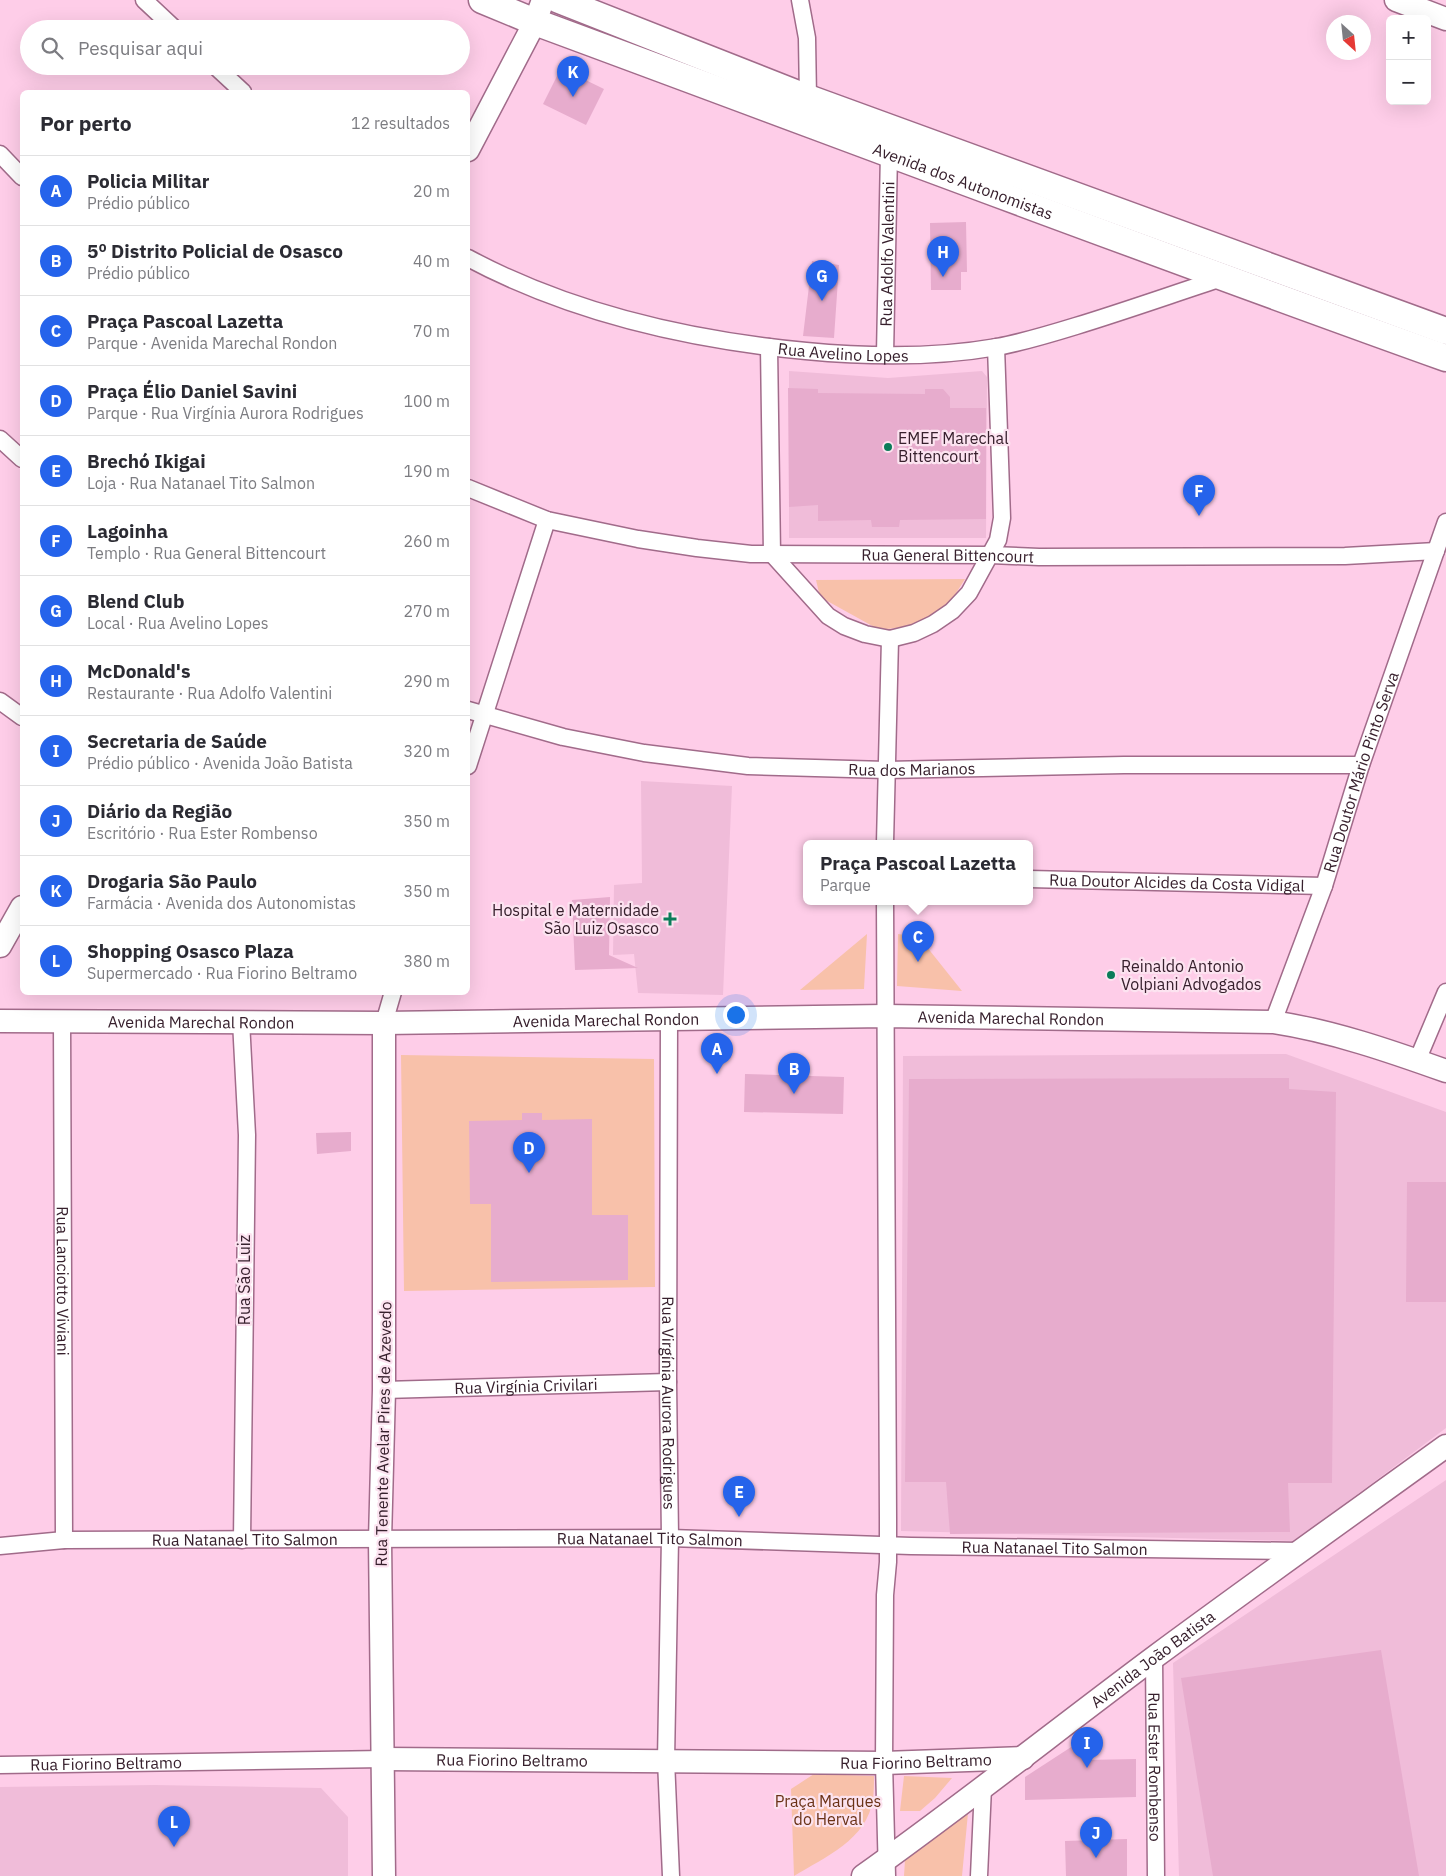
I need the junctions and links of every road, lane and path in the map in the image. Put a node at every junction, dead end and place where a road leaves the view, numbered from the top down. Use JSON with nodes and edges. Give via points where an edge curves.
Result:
{"nodes":[{"id":1,"x":144,"y":0,"type":"edge"},
{"id":2,"x":482,"y":0,"type":"edge"},
{"id":3,"x":559,"y":0,"type":"edge"},
{"id":4,"x":800,"y":0,"type":"edge"},
{"id":5,"x":1396,"y":0,"type":"edge"},
{"id":6,"x":539,"y":11,"type":"edge"},
{"id":7,"x":1446,"y":19,"type":"edge"},
{"id":8,"x":165,"y":20,"type":"edge"},
{"id":9,"x":225,"y":75,"type":"edge"},
{"id":10,"x":241,"y":90,"type":"edge"},
{"id":11,"x":808,"y":98,"type":"junction"},
{"id":12,"x":470,"y":146,"type":"edge"},
{"id":13,"x":889,"y":152,"type":"junction"},
{"id":14,"x":0,"y":154,"type":"edge"},
{"id":15,"x":20,"y":175,"type":"edge"},
{"id":16,"x":470,"y":259,"type":"edge"},
{"id":17,"x":1222,"y":278,"type":"junction"},
{"id":18,"x":1446,"y":331,"type":"edge"},
{"id":19,"x":769,"y":347,"type":"junction"},
{"id":20,"x":996,"y":347,"type":"junction"},
{"id":21,"x":885,"y":355,"type":"junction"},
{"id":22,"x":1446,"y":358,"type":"edge"},
{"id":23,"x":0,"y":439,"type":"edge"},
{"id":24,"x":20,"y":457,"type":"edge"},
{"id":25,"x":470,"y":489,"type":"edge"},
{"id":26,"x":547,"y":520,"type":"junction"},
{"id":27,"x":1446,"y":522,"type":"edge"},
{"id":28,"x":1436,"y":552,"type":"junction"},
{"id":29,"x":772,"y":554,"type":"junction"},
{"id":30,"x":991,"y":555,"type":"junction"},
{"id":31,"x":890,"y":638,"type":"junction"},
{"id":32,"x":0,"y":701,"type":"edge"},
{"id":33,"x":470,"y":711,"type":"edge"},
{"id":34,"x":20,"y":716,"type":"edge"},
{"id":35,"x":485,"y":716,"type":"junction"},
{"id":36,"x":470,"y":760,"type":"edge"},
{"id":37,"x":1361,"y":765,"type":"junction"},
{"id":38,"x":886,"y":770,"type":"junction"},
{"id":39,"x":885,"y":840,"type":"edge"},
{"id":40,"x":1033,"y":879,"type":"edge"},
{"id":41,"x":1324,"y":886,"type":"junction"},
{"id":42,"x":885,"y":905,"type":"edge"},
{"id":43,"x":20,"y":911,"type":"edge"},
{"id":44,"x":0,"y":946,"type":"edge"},
{"id":45,"x":1446,"y":992,"type":"edge"},
{"id":46,"x":392,"y":995,"type":"edge"},
{"id":47,"x":885,"y":1016,"type":"junction"},
{"id":48,"x":669,"y":1018,"type":"junction"},
{"id":49,"x":0,"y":1021,"type":"edge"},
{"id":50,"x":241,"y":1021,"type":"junction"},
{"id":51,"x":62,"y":1022,"type":"junction"},
{"id":52,"x":1273,"y":1022,"type":"junction"},
{"id":53,"x":384,"y":1023,"type":"junction"},
{"id":54,"x":1417,"y":1061,"type":"junction"},
{"id":55,"x":1446,"y":1071,"type":"edge"},
{"id":56,"x":668,"y":1382,"type":"junction"},
{"id":57,"x":384,"y":1390,"type":"junction"},
{"id":58,"x":1446,"y":1446,"type":"edge"},
{"id":59,"x":670,"y":1538,"type":"junction"},
{"id":60,"x":64,"y":1540,"type":"junction"},
{"id":61,"x":242,"y":1540,"type":"junction"},
{"id":62,"x":380,"y":1540,"type":"junction"},
{"id":63,"x":888,"y":1545,"type":"junction"},
{"id":64,"x":0,"y":1546,"type":"edge"},
{"id":65,"x":1300,"y":1550,"type":"junction"},
{"id":66,"x":1154,"y":1658,"type":"junction"},
{"id":67,"x":1023,"y":1758,"type":"junction"},
{"id":68,"x":384,"y":1759,"type":"junction"},
{"id":69,"x":666,"y":1760,"type":"junction"},
{"id":70,"x":884,"y":1763,"type":"junction"},
{"id":71,"x":0,"y":1765,"type":"edge"},
{"id":72,"x":983,"y":1787,"type":"junction"},
{"id":73,"x":887,"y":1868,"type":"edge"},
{"id":74,"x":384,"y":1876,"type":"edge"},
{"id":75,"x":671,"y":1876,"type":"edge"},
{"id":76,"x":863,"y":1876,"type":"edge"},
{"id":77,"x":979,"y":1876,"type":"edge"},
{"id":78,"x":1156,"y":1876,"type":"edge"}],
"edges":[{"from":1,"to":8,"type":"street"},
{"from":2,"to":6,"type":"main road","name":"Avenida dos Autonomistas"},
{"from":3,"to":11,"type":"main road","name":"Avenida dos Autonomistas"},
{"from":4,"to":11,"type":"street","via":[[807,38]]},
{"from":5,"to":7,"type":"main road"},
{"from":6,"to":12,"type":"main road"},
{"from":6,"to":13,"type":"main road","name":"Avenida dos Autonomistas"},
{"from":9,"to":10,"type":"street"},
{"from":11,"to":18,"type":"main road","name":"Avenida dos Autonomistas"},
{"from":13,"to":17,"type":"main road","name":"Avenida dos Autonomistas"},
{"from":13,"to":21,"type":"street","name":"Rua Adolfo Valentini"},
{"from":14,"to":15,"type":"street"},
{"from":16,"to":19,"type":"street","name":"Rua Avelino Lopes","via":[[498,275],[630,321],[689,335]]},
{"from":17,"to":20,"type":"street","name":"Rua Avelino Lopes","via":[[1031,340]]},
{"from":17,"to":22,"type":"main road","name":"Avenida dos Autonomistas"},
{"from":19,"to":21,"type":"street","name":"Rua Avelino Lopes","via":[[856,356]]},
{"from":19,"to":29,"type":"street"},
{"from":20,"to":21,"type":"street","name":"Rua Avelino Lopes","via":[[938,354]]},
{"from":20,"to":30,"type":"street","via":[[1002,518]]},
{"from":23,"to":24,"type":"street"},
{"from":25,"to":26,"type":"street","name":"Rua General Bittencourt"},
{"from":26,"to":29,"type":"street","name":"Rua General Bittencourt","via":[[638,540]]},
{"from":26,"to":35,"type":"street"},
{"from":27,"to":28,"type":"street","name":"Rua Doutor Mário Pinto Serva"},
{"from":28,"to":30,"type":"street","name":"Rua General Bittencourt","via":[[1335,556]]},
{"from":28,"to":37,"type":"street","name":"Rua Doutor Mário Pinto Serva"},
{"from":29,"to":30,"type":"street","name":"Rua General Bittencourt"},
{"from":29,"to":31,"type":"street","via":[[828,616],[865,634]]},
{"from":30,"to":31,"type":"street","via":[[969,593],[952,611],[914,633]]},
{"from":31,"to":38,"type":"street"},
{"from":32,"to":34,"type":"street"},
{"from":33,"to":35,"type":"street","name":"Rua dos Marianos"},
{"from":35,"to":36,"type":"street"},
{"from":35,"to":38,"type":"street","name":"Rua dos Marianos","via":[[562,737],[644,753],[748,766]]},
{"from":37,"to":38,"type":"street","name":"Rua dos Marianos"},
{"from":37,"to":41,"type":"street","name":"Rua Doutor Mário Pinto Serva"},
{"from":38,"to":39,"type":"street"},
{"from":40,"to":41,"type":"street","name":"Rua Doutor Alcides da Costa Vidigal"},
{"from":41,"to":52,"type":"street","name":"Rua Doutor Mário Pinto Serva"},
{"from":42,"to":47,"type":"street"},
{"from":43,"to":44,"type":"main road"},
{"from":45,"to":54,"type":"street"},
{"from":46,"to":53,"type":"street","name":"Rua Tenente Avelar Pires de Azevedo"},
{"from":47,"to":48,"type":"main road","name":"Avenida Marechal Rondon"},
{"from":47,"to":52,"type":"main road","name":"Avenida Marechal Rondon"},
{"from":47,"to":63,"type":"street"},
{"from":48,"to":53,"type":"main road","name":"Avenida Marechal Rondon"},
{"from":48,"to":56,"type":"street","name":"Rua Virgínia Aurora Rodrigues"},
{"from":49,"to":51,"type":"main road","name":"Avenida Marechal Rondon"},
{"from":50,"to":51,"type":"main road","name":"Avenida Marechal Rondon"},
{"from":50,"to":53,"type":"main road","name":"Avenida Marechal Rondon"},
{"from":50,"to":61,"type":"street","name":"Rua São Luiz","via":[[246,1135]]},
{"from":51,"to":60,"type":"street","name":"Rua Lanciotto Viviani"},
{"from":52,"to":54,"type":"main road","name":"Avenida Marechal Rondon","via":[[1311,1029]]},
{"from":53,"to":57,"type":"main road","name":"Rua Tenente Avelar Pires de Azevedo"},
{"from":54,"to":55,"type":"main road","name":"Avenida Marechal Rondon"},
{"from":56,"to":57,"type":"street","name":"Rua Virgínia Crivilari"},
{"from":56,"to":59,"type":"street","name":"Rua Virgínia Aurora Rodrigues"},
{"from":57,"to":62,"type":"main road","name":"Rua Tenente Avelar Pires de Azevedo"},
{"from":58,"to":65,"type":"main road","name":"Avenida João Batista"},
{"from":59,"to":62,"type":"street","name":"Rua Natanael Tito Salmon"},
{"from":59,"to":63,"type":"street","name":"Rua Natanael Tito Salmon"},
{"from":59,"to":69,"type":"street","name":"Rua Virgínia Aurora Rodrigues"},
{"from":60,"to":61,"type":"street","name":"Rua Natanael Tito Salmon"},
{"from":60,"to":64,"type":"street","name":"Rua Natanael Tito Salmon"},
{"from":61,"to":62,"type":"street","name":"Rua Natanael Tito Salmon"},
{"from":62,"to":68,"type":"main road","name":"Rua Tenente Avelar Pires de Azevedo"},
{"from":63,"to":65,"type":"street","name":"Rua Natanael Tito Salmon"},
{"from":63,"to":70,"type":"street"},
{"from":65,"to":66,"type":"main road","name":"Avenida João Batista"},
{"from":66,"to":67,"type":"main road","name":"Avenida João Batista"},
{"from":66,"to":78,"type":"street","name":"Rua Ester Rombenso"},
{"from":67,"to":70,"type":"main road","name":"Rua Fiorino Beltramo"},
{"from":67,"to":72,"type":"main road","name":"Avenida João Batista"},
{"from":68,"to":69,"type":"main road","name":"Rua Fiorino Beltramo"},
{"from":68,"to":71,"type":"street","name":"Rua Fiorino Beltramo"},
{"from":68,"to":74,"type":"main road","name":"Rua Tenente Avelar Pires de Azevedo"},
{"from":69,"to":70,"type":"main road","name":"Rua Fiorino Beltramo"},
{"from":69,"to":75,"type":"street","name":"Rua Virgínia Aurora Rodrigues"},
{"from":70,"to":73,"type":"street"},
{"from":72,"to":73,"type":"main road","name":"Avenida João Batista"},
{"from":72,"to":77,"type":"street"},
{"from":73,"to":76,"type":"main road","name":"Avenida João Batista"}]}
